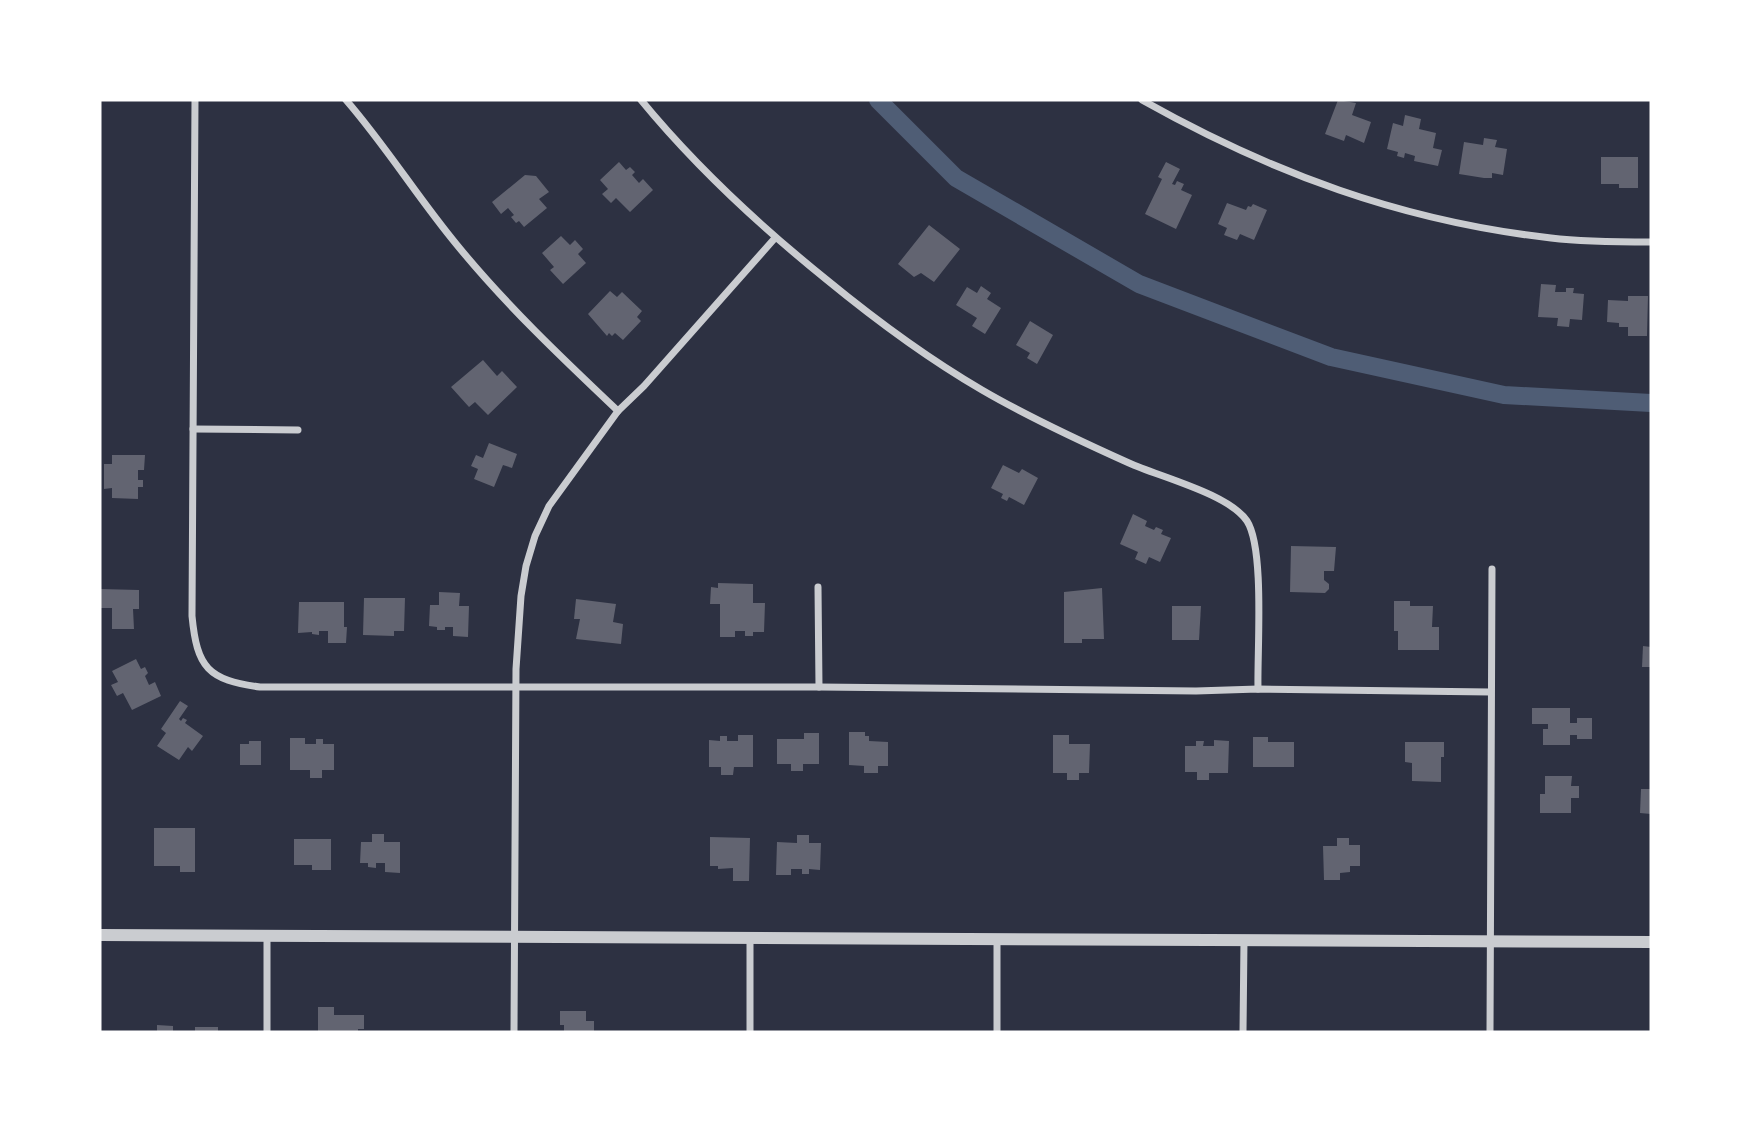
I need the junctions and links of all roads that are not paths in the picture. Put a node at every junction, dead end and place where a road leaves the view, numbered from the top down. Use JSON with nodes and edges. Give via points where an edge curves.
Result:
{"nodes":[{"id":1,"x":195,"y":100,"type":"edge"},
{"id":2,"x":346,"y":100,"type":"edge"},
{"id":3,"x":642,"y":100,"type":"edge"},
{"id":4,"x":1142,"y":100,"type":"edge"},
{"id":5,"x":775,"y":238,"type":"junction"},
{"id":6,"x":1651,"y":242,"type":"edge"},
{"id":7,"x":618,"y":411,"type":"junction"},
{"id":8,"x":193,"y":429,"type":"junction"},
{"id":9,"x":298,"y":430,"type":"dead end"},
{"id":10,"x":1492,"y":569,"type":"dead end"},
{"id":11,"x":818,"y":587,"type":"dead end"},
{"id":12,"x":516,"y":687,"type":"junction"},
{"id":13,"x":818,"y":687,"type":"junction"},
{"id":14,"x":1258,"y":689,"type":"junction"},
{"id":15,"x":1490,"y":692,"type":"junction"},
{"id":16,"x":100,"y":935,"type":"edge"},
{"id":17,"x":267,"y":936,"type":"junction"},
{"id":18,"x":516,"y":937,"type":"junction"},
{"id":19,"x":750,"y":938,"type":"junction"},
{"id":20,"x":997,"y":939,"type":"junction"},
{"id":21,"x":1244,"y":940,"type":"junction"},
{"id":22,"x":1491,"y":941,"type":"junction"},
{"id":23,"x":1651,"y":942,"type":"edge"},
{"id":24,"x":267,"y":1032,"type":"edge"},
{"id":25,"x":514,"y":1032,"type":"edge"},
{"id":26,"x":750,"y":1032,"type":"edge"},
{"id":27,"x":997,"y":1032,"type":"edge"},
{"id":28,"x":1243,"y":1032,"type":"edge"},
{"id":29,"x":1490,"y":1032,"type":"edge"}],
"edges":[{"from":1,"to":8,"type":"street"},
{"from":2,"to":7,"type":"street","via":[[483,276],[542,340]]},
{"from":3,"to":5,"type":"street","via":[[694,159]]},
{"from":4,"to":6,"type":"street","via":[[1232,148],[1319,184],[1398,209],[1484,229],[1552,238]]},
{"from":5,"to":7,"type":"street"},
{"from":5,"to":14,"type":"street","via":[[879,323],[974,385],[1131,464],[1220,499],[1246,521],[1256,545]]},
{"from":7,"to":12,"type":"street","via":[[549,506],[535,536],[521,596]]},
{"from":8,"to":9,"type":"street"},
{"from":8,"to":12,"type":"street","via":[[192,616],[198,653],[210,671],[232,683],[260,687]]},
{"from":10,"to":15,"type":"street"},
{"from":11,"to":13,"type":"street"},
{"from":12,"to":13,"type":"street"},
{"from":12,"to":18,"type":"street"},
{"from":13,"to":14,"type":"street"},
{"from":14,"to":15,"type":"street"},
{"from":15,"to":22,"type":"street"},
{"from":16,"to":17,"type":"street"},
{"from":17,"to":18,"type":"street"},
{"from":17,"to":24,"type":"street"},
{"from":18,"to":19,"type":"street"},
{"from":18,"to":25,"type":"street"},
{"from":19,"to":20,"type":"street"},
{"from":19,"to":26,"type":"street"},
{"from":20,"to":21,"type":"street"},
{"from":20,"to":27,"type":"street"},
{"from":21,"to":22,"type":"street"},
{"from":21,"to":28,"type":"street"},
{"from":22,"to":23,"type":"street"},
{"from":22,"to":29,"type":"street"}]}
